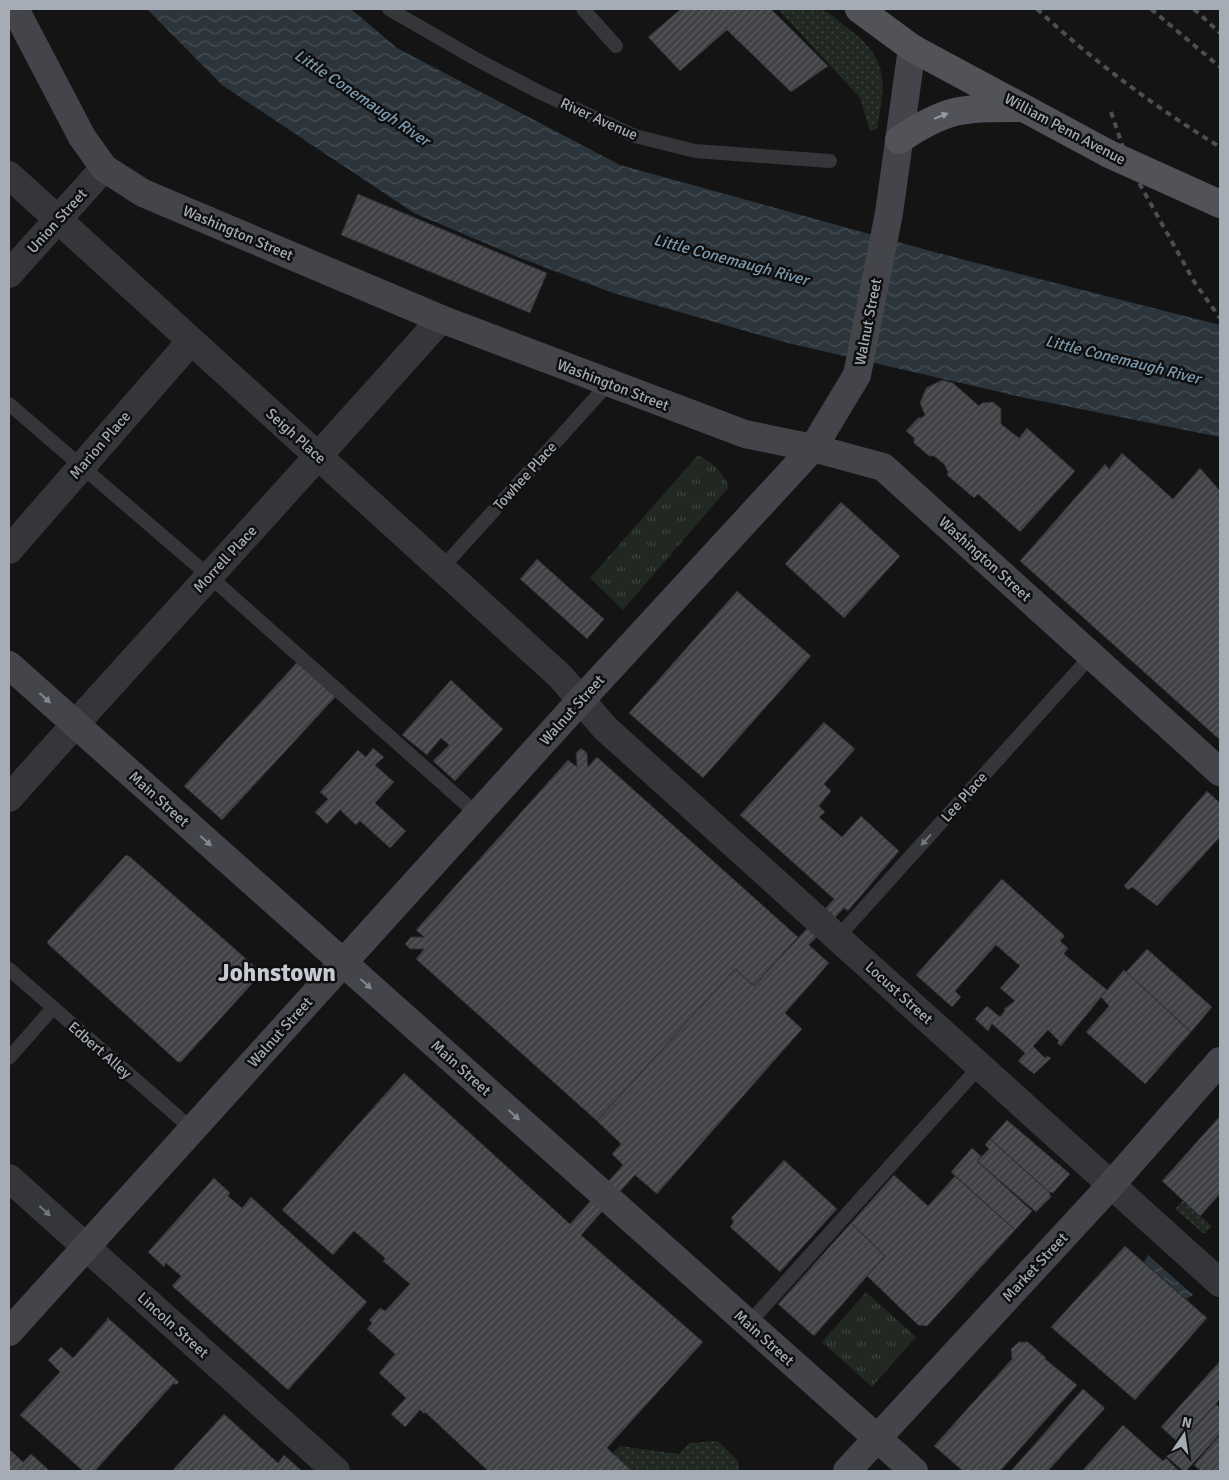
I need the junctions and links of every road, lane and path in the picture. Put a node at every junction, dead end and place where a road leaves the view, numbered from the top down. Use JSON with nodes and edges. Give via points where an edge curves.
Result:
{"nodes":[{"id":1,"x":14,"y":9,"type":"edge"},
{"id":2,"x":389,"y":9,"type":"edge"},
{"id":3,"x":583,"y":9,"type":"edge"},
{"id":4,"x":859,"y":9,"type":"edge"},
{"id":5,"x":616,"y":46,"type":"dead end"},
{"id":6,"x":912,"y":48,"type":"junction"},
{"id":7,"x":1025,"y":108,"type":"junction"},
{"id":8,"x":899,"y":140,"type":"junction"},
{"id":9,"x":830,"y":161,"type":"dead end"},
{"id":10,"x":104,"y":168,"type":"junction"},
{"id":11,"x":9,"y":175,"type":"edge"},
{"id":12,"x":1220,"y":204,"type":"edge"},
{"id":13,"x":57,"y":220,"type":"junction"},
{"id":14,"x":9,"y":274,"type":"edge"},
{"id":15,"x":441,"y":319,"type":"junction"},
{"id":16,"x":191,"y":340,"type":"junction"},
{"id":17,"x":608,"y":384,"type":"junction"},
{"id":18,"x":9,"y":404,"type":"edge"},
{"id":19,"x":814,"y":448,"type":"junction"},
{"id":20,"x":319,"y":457,"type":"junction"},
{"id":21,"x":80,"y":468,"type":"junction"},
{"id":22,"x":9,"y":550,"type":"edge"},
{"id":23,"x":442,"y":568,"type":"junction"},
{"id":24,"x":208,"y":575,"type":"junction"},
{"id":25,"x":1092,"y":656,"type":"junction"},
{"id":26,"x":9,"y":665,"type":"edge"},
{"id":27,"x":580,"y":701,"type":"junction"},
{"id":28,"x":75,"y":724,"type":"junction"},
{"id":29,"x":1220,"y":772,"type":"edge"},
{"id":30,"x":9,"y":798,"type":"edge"},
{"id":31,"x":477,"y":814,"type":"junction"},
{"id":32,"x":837,"y":938,"type":"junction"},
{"id":33,"x":343,"y":963,"type":"junction"},
{"id":34,"x":9,"y":969,"type":"edge"},
{"id":35,"x":52,"y":1008,"type":"junction"},
{"id":36,"x":9,"y":1058,"type":"edge"},
{"id":37,"x":1220,"y":1061,"type":"edge"},
{"id":38,"x":980,"y":1066,"type":"junction"},
{"id":39,"x":192,"y":1129,"type":"junction"},
{"id":40,"x":9,"y":1178,"type":"edge"},
{"id":41,"x":1111,"y":1185,"type":"junction"},
{"id":42,"x":86,"y":1247,"type":"junction"},
{"id":43,"x":1220,"y":1283,"type":"edge"},
{"id":44,"x":748,"y":1324,"type":"junction"},
{"id":45,"x":9,"y":1332,"type":"edge"},
{"id":46,"x":877,"y":1438,"type":"junction"},
{"id":47,"x":336,"y":1471,"type":"edge"},
{"id":48,"x":847,"y":1471,"type":"edge"},
{"id":49,"x":914,"y":1471,"type":"edge"}],
"edges":[{"from":1,"to":10,"type":"street","name":"Washington Street","via":[[82,137]]},
{"from":2,"to":9,"type":"lane","name":"River Avenue","via":[[456,49],[634,136],[695,151]]},
{"from":3,"to":5,"type":"lane"},
{"from":4,"to":6,"type":"main road"},
{"from":6,"to":7,"type":"main road","name":"William Penn Avenue"},
{"from":6,"to":8,"type":"street","name":"Walnut Street"},
{"from":8,"to":7,"type":"main road","one_way":true,"via":[[927,122],[954,111]]},
{"from":7,"to":12,"type":"main road","name":"William Penn Avenue","bridge":true,"via":[[1109,154]]},
{"from":8,"to":19,"type":"street","name":"Walnut Street","via":[[889,212],[857,375]]},
{"from":10,"to":13,"type":"street","name":"Union Street"},
{"from":10,"to":15,"type":"street","name":"Washington Street","via":[[143,192]]},
{"from":11,"to":13,"type":"street","name":"Seigh Place"},
{"from":13,"to":14,"type":"street","name":"Union Street"},
{"from":13,"to":16,"type":"street","name":"Seigh Place"},
{"from":15,"to":17,"type":"street","name":"Washington Street"},
{"from":15,"to":20,"type":"street","name":"Morrell Place"},
{"from":16,"to":20,"type":"street","name":"Seigh Place"},
{"from":16,"to":21,"type":"street","name":"Marion Place"},
{"from":17,"to":19,"type":"street","name":"Washington Street","via":[[745,434]]},
{"from":17,"to":23,"type":"lane","name":"Towhee Place"},
{"from":18,"to":21,"type":"lane"},
{"from":19,"to":25,"type":"street","name":"Washington Street","via":[[883,467]]},
{"from":19,"to":27,"type":"street","name":"Walnut Street"},
{"from":20,"to":23,"type":"street","name":"Seigh Place"},
{"from":20,"to":24,"type":"street","name":"Morrell Place"},
{"from":21,"to":22,"type":"street","name":"Marion Place"},
{"from":21,"to":24,"type":"lane"},
{"from":23,"to":27,"type":"street","name":"Seigh Place","via":[[560,676]]},
{"from":24,"to":28,"type":"street","name":"Morrell Place"},
{"from":24,"to":31,"type":"lane"},
{"from":25,"to":29,"type":"street","name":"Washington Street"},
{"from":25,"to":32,"type":"lane","name":"Lee Place","one_way":true},
{"from":26,"to":28,"type":"street","name":"Main Street","one_way":true},
{"from":27,"to":31,"type":"street","name":"Walnut Street"},
{"from":27,"to":32,"type":"street","name":"Locust Street","via":[[605,728]]},
{"from":28,"to":30,"type":"street","name":"Morrell Place"},
{"from":28,"to":33,"type":"street","name":"Main Street","one_way":true},
{"from":31,"to":33,"type":"street","name":"Walnut Street"},
{"from":32,"to":38,"type":"street","name":"Locust Street"},
{"from":33,"to":39,"type":"street","name":"Walnut Street"},
{"from":33,"to":44,"type":"street","name":"Main Street","one_way":true},
{"from":34,"to":35,"type":"lane","name":"Edbert Alley"},
{"from":35,"to":36,"type":"lane"},
{"from":35,"to":39,"type":"lane","name":"Edbert Alley"},
{"from":37,"to":41,"type":"street","name":"Market Street"},
{"from":38,"to":41,"type":"street","name":"Locust Street"},
{"from":38,"to":44,"type":"lane"},
{"from":39,"to":42,"type":"street","name":"Walnut Street"},
{"from":40,"to":42,"type":"street","name":"Lincoln Street","one_way":true},
{"from":41,"to":43,"type":"street","name":"Locust Street"},
{"from":41,"to":46,"type":"street","name":"Market Street"},
{"from":42,"to":45,"type":"street","name":"Walnut Street"},
{"from":42,"to":47,"type":"street","name":"Lincoln Street"},
{"from":44,"to":46,"type":"street","name":"Main Street"},
{"from":46,"to":48,"type":"street","name":"Market Street"},
{"from":46,"to":49,"type":"street","name":"Main Street"}]}
